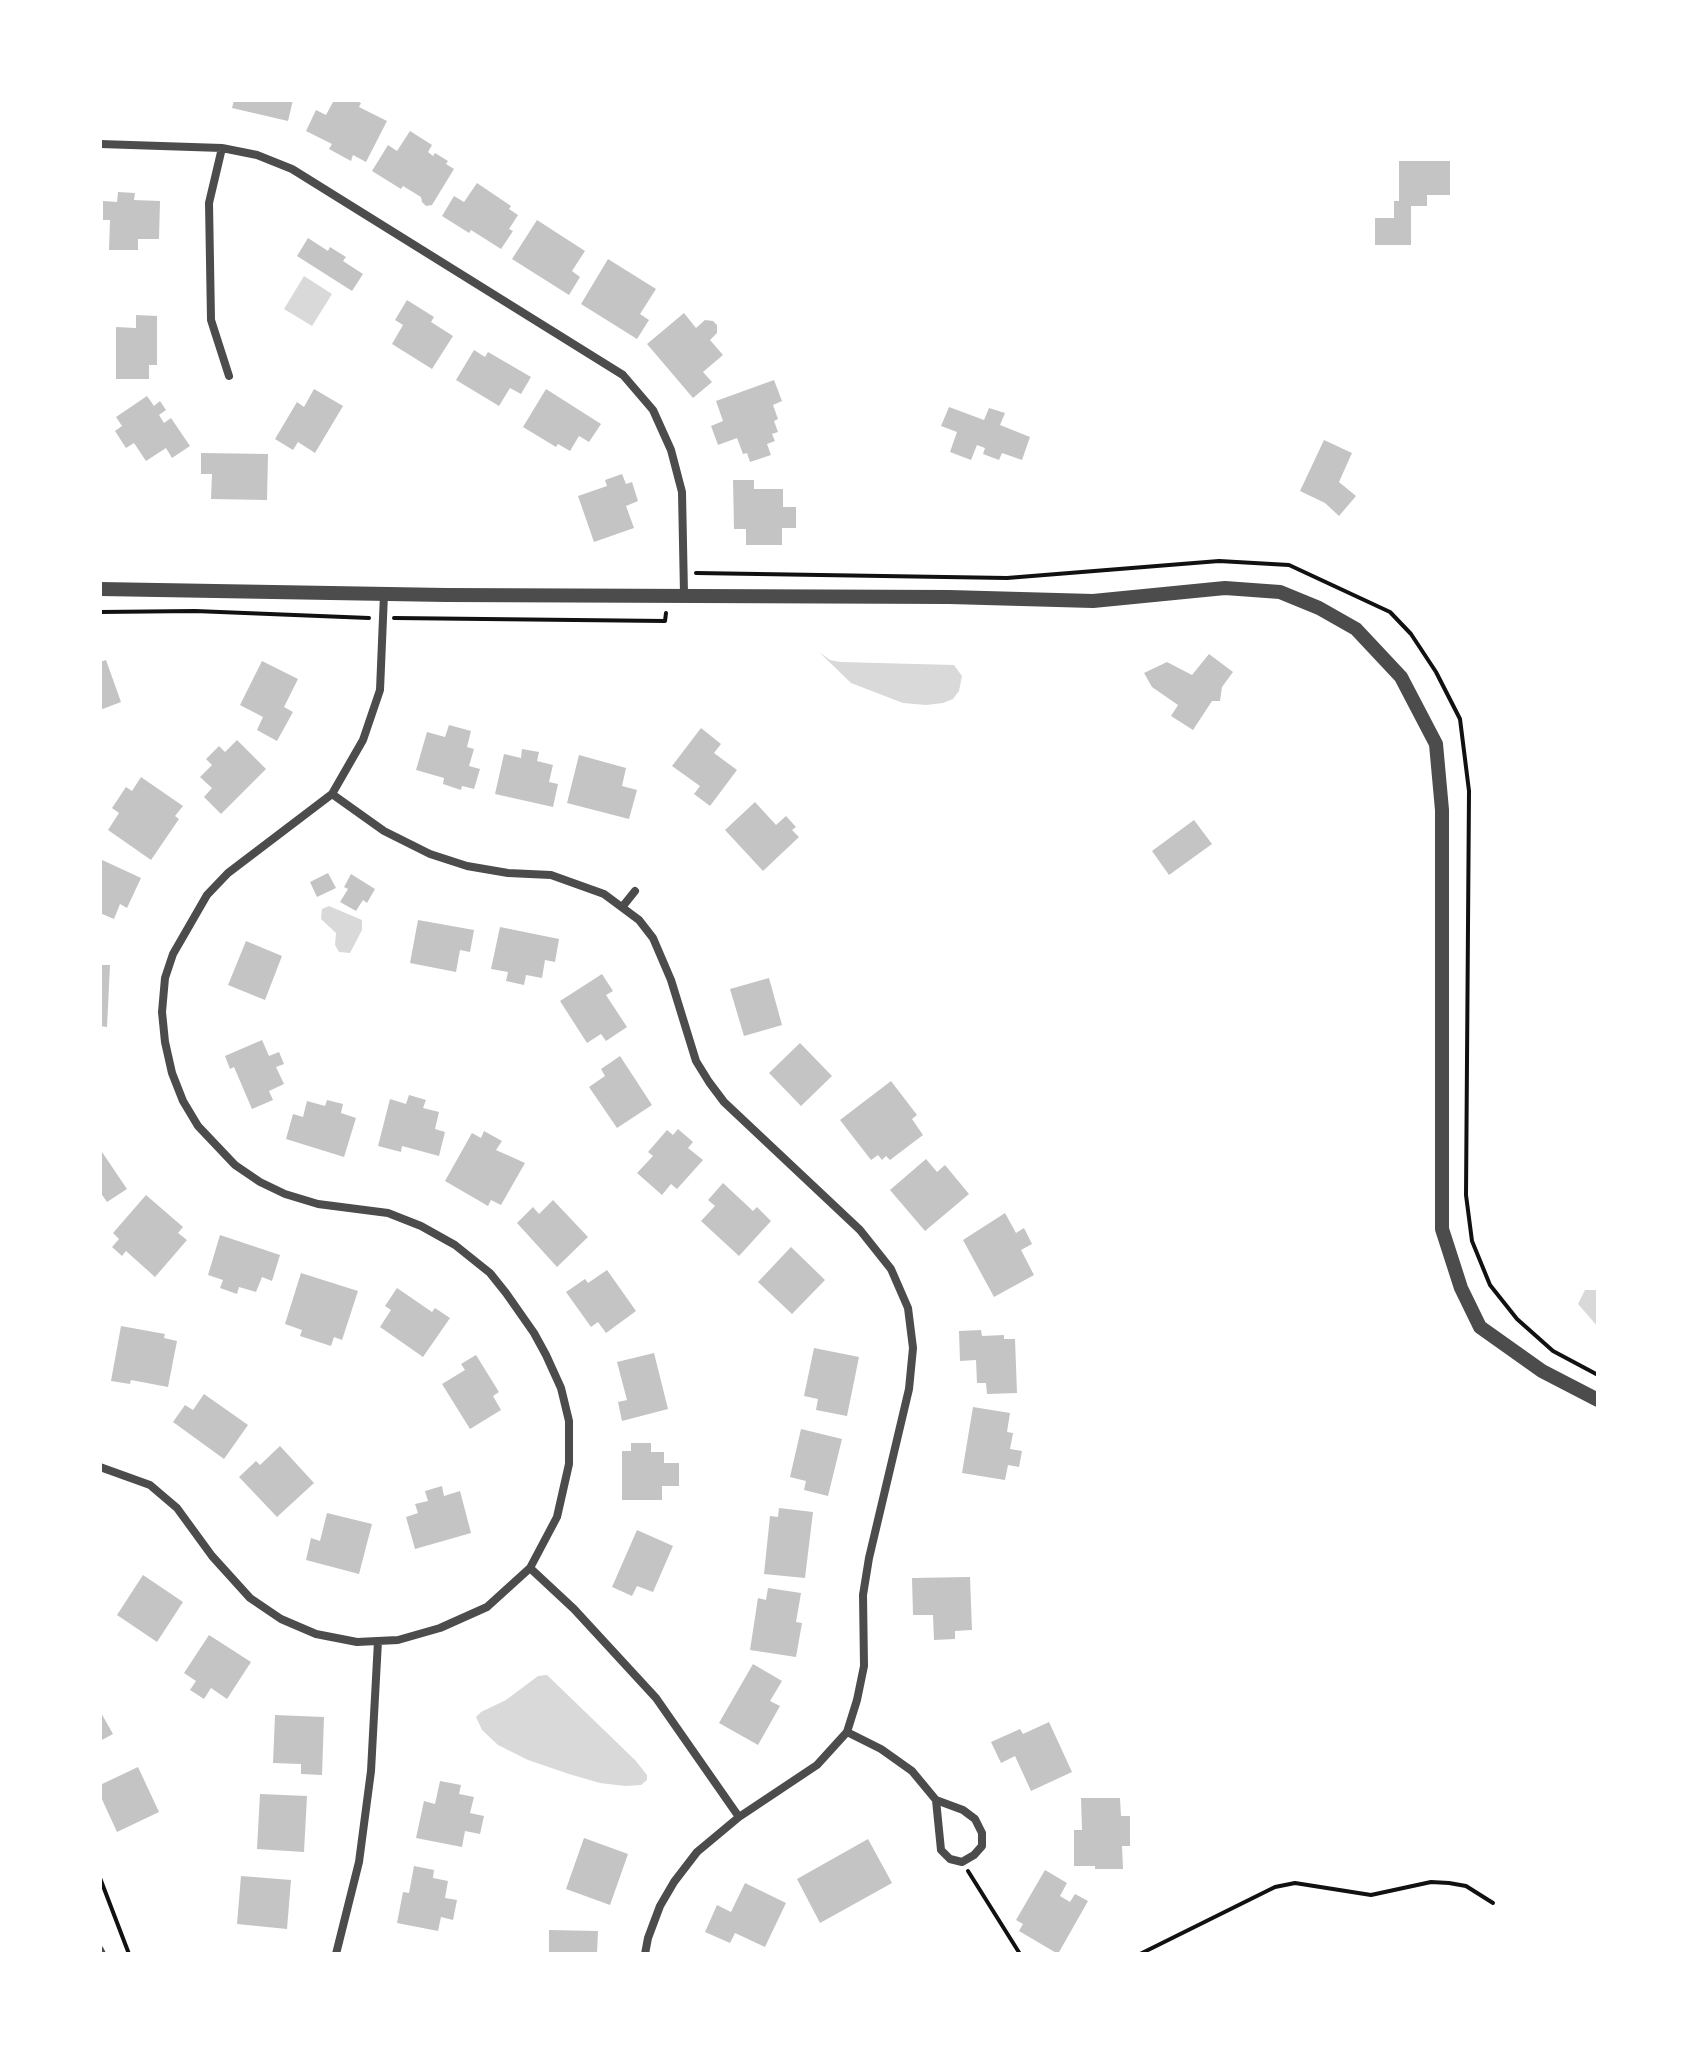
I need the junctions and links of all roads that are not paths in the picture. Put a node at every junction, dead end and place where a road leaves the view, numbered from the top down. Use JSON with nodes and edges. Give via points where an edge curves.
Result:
{"nodes":[{"id":1,"x":100,"y":144,"type":"edge"},
{"id":2,"x":222,"y":148,"type":"junction"},
{"id":3,"x":229,"y":376,"type":"dead end"},
{"id":4,"x":100,"y":589,"type":"edge"},
{"id":5,"x":384,"y":594,"type":"junction"},
{"id":6,"x":684,"y":594,"type":"junction"},
{"id":7,"x":332,"y":794,"type":"junction"},
{"id":8,"x":635,"y":891,"type":"dead end"},
{"id":9,"x":623,"y":906,"type":"junction"},
{"id":10,"x":1598,"y":1400,"type":"edge"},
{"id":11,"x":100,"y":1467,"type":"edge"},
{"id":12,"x":530,"y":1568,"type":"junction"},
{"id":13,"x":378,"y":1641,"type":"junction"},
{"id":14,"x":847,"y":1732,"type":"junction"},
{"id":15,"x":936,"y":1800,"type":"junction"},
{"id":16,"x":739,"y":1817,"type":"junction"},
{"id":17,"x":336,"y":1954,"type":"edge"},
{"id":18,"x":645,"y":1954,"type":"edge"}],
"edges":[{"from":1,"to":2,"type":"street"},
{"from":2,"to":3,"type":"street","via":[[209,203],[211,320]]},
{"from":2,"to":6,"type":"street","via":[[292,169],[623,375],[653,410],[671,450],[682,492]]},
{"from":4,"to":5,"type":"street"},
{"from":5,"to":6,"type":"street"},
{"from":5,"to":7,"type":"street","via":[[380,690],[363,740]]},
{"from":6,"to":10,"type":"street","via":[[1093,601],[1225,588],[1280,592],[1356,629],[1401,677],[1436,744],[1442,810],[1442,1229],[1480,1327],[1542,1371]]},
{"from":7,"to":9,"type":"street","via":[[384,831],[430,854],[467,866],[551,875]]},
{"from":7,"to":12,"type":"street","via":[[228,873],[189,923],[165,978],[162,1012],[172,1073],[198,1126],[235,1165],[260,1182],[318,1204],[388,1213],[421,1226],[455,1245],[506,1293],[546,1355],[569,1421],[569,1464],[557,1517]]},
{"from":8,"to":9,"type":"street"},
{"from":9,"to":14,"type":"street","via":[[653,938],[696,1061],[709,1082],[860,1230],[891,1269],[908,1308],[913,1348],[909,1389],[869,1558],[863,1595],[864,1666]]},
{"from":11,"to":13,"type":"street","via":[[150,1485],[168,1500],[250,1598],[281,1619],[316,1634]]},
{"from":12,"to":13,"type":"street","via":[[487,1607],[440,1628]]},
{"from":12,"to":16,"type":"street","via":[[656,1698]]},
{"from":13,"to":17,"type":"street","via":[[359,1862]]},
{"from":14,"to":15,"type":"street","via":[[912,1771]]},
{"from":14,"to":16,"type":"street","via":[[817,1765]]},
{"from":15,"to":15,"type":"street","via":[[963,1810],[982,1833],[982,1846],[962,1862],[941,1850]]},
{"from":16,"to":18,"type":"street","via":[[697,1852],[674,1882],[660,1906]]}]}
